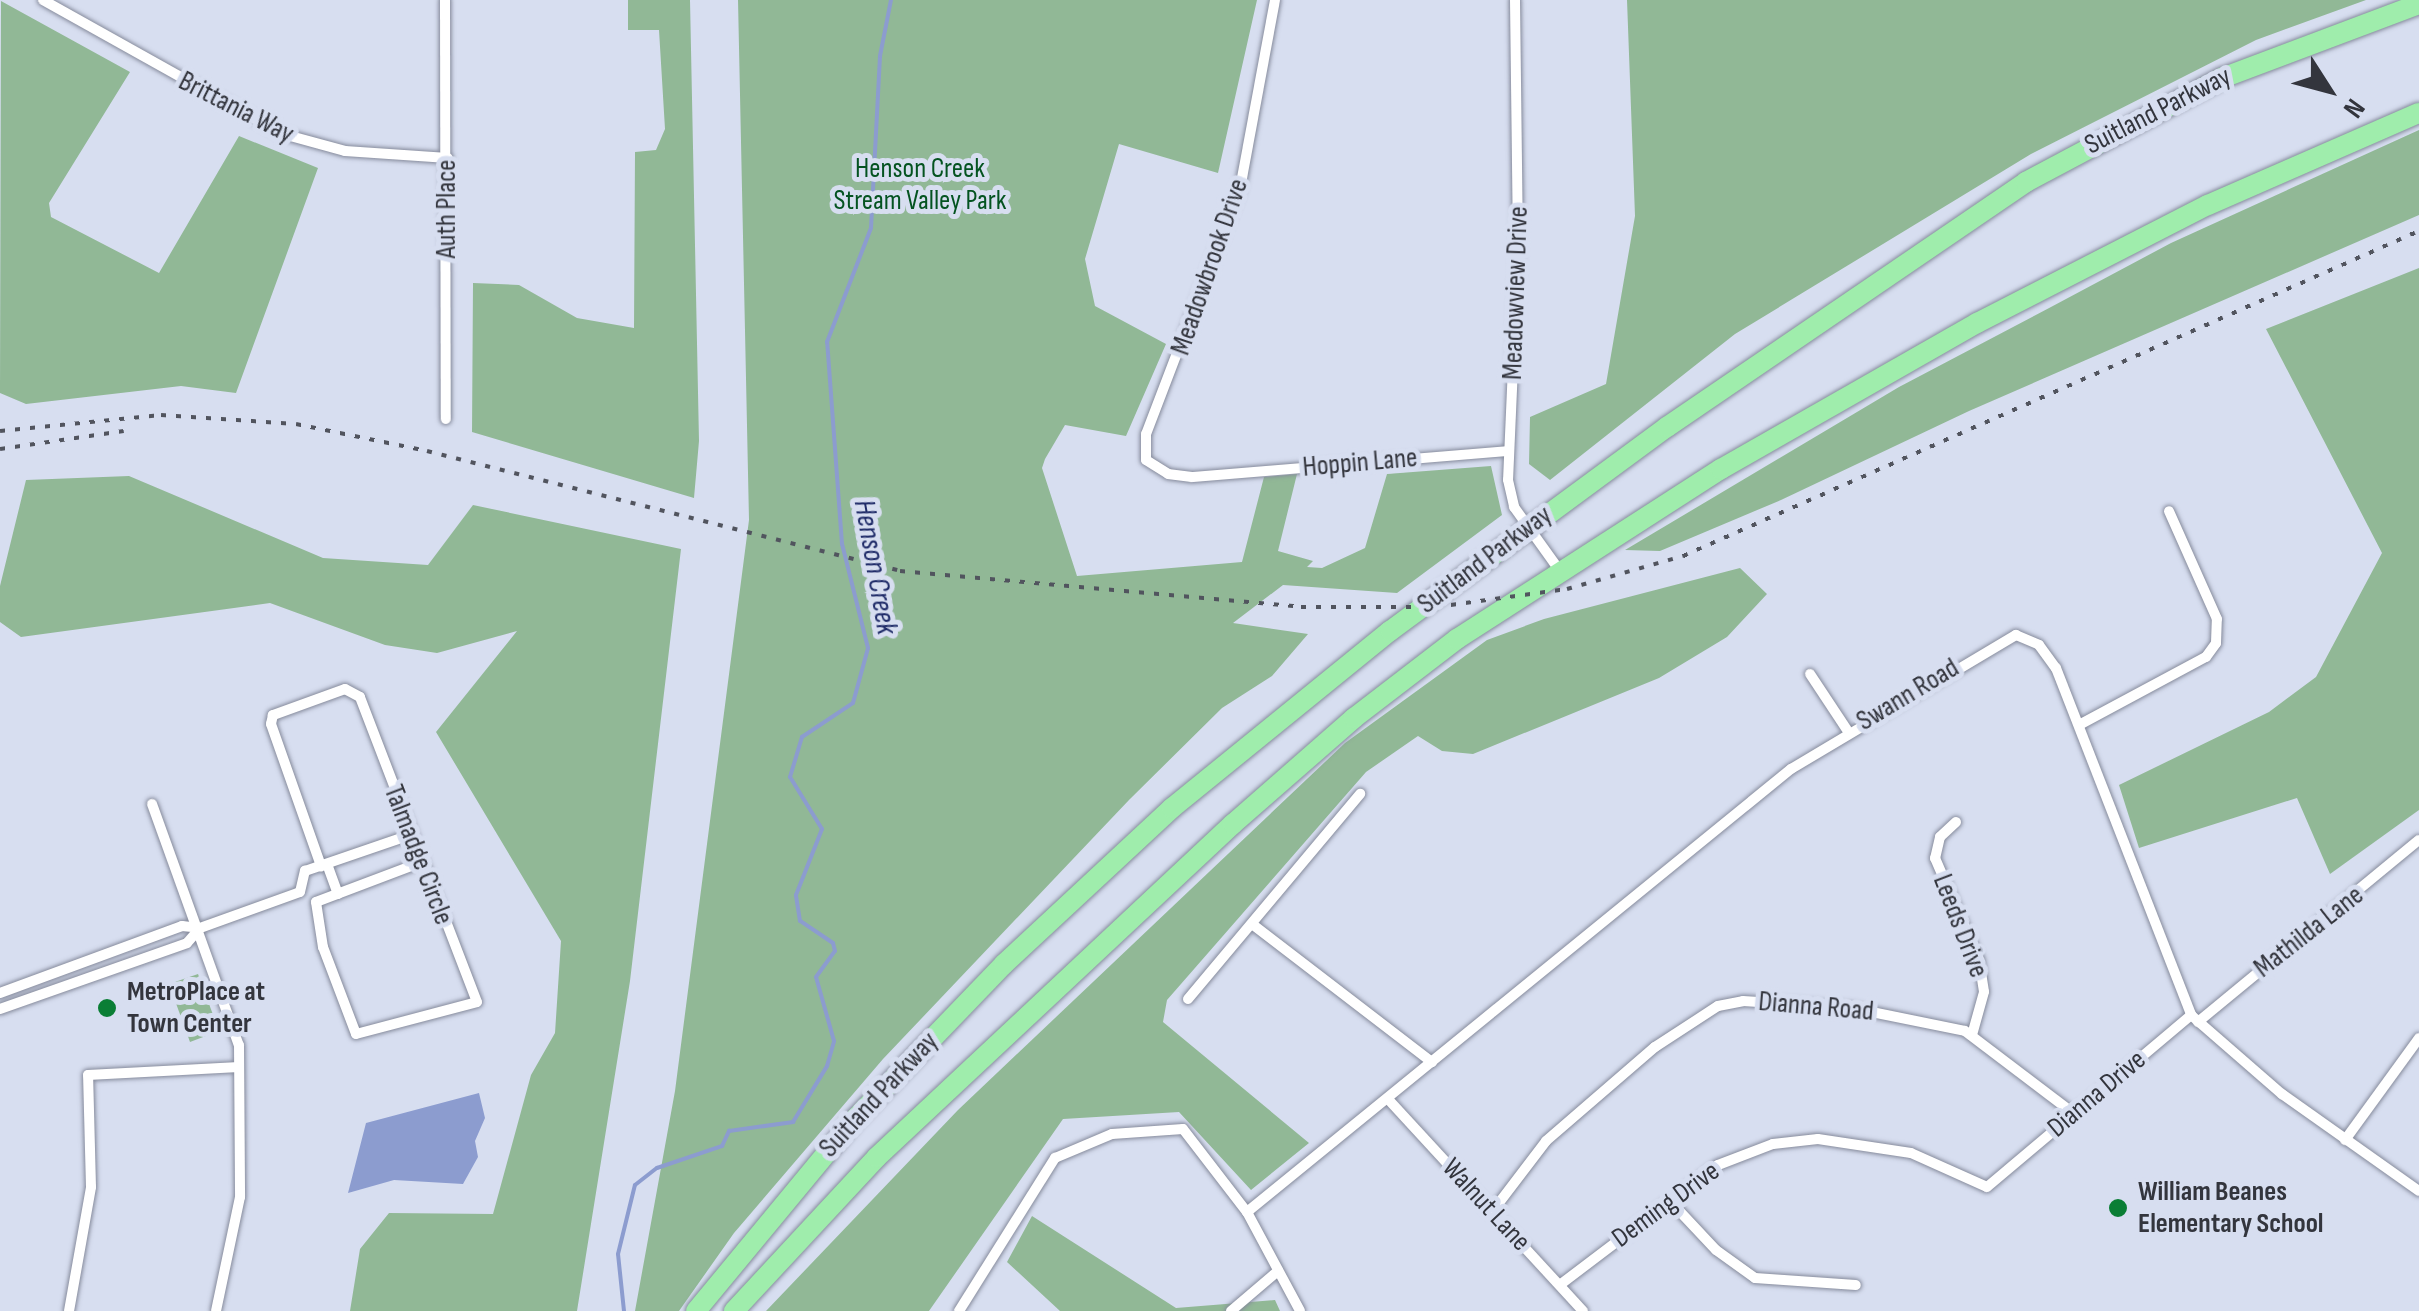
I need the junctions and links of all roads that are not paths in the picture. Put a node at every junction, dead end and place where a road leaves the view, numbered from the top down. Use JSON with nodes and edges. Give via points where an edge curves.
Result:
{"nodes":[{"id":1,"x":43,"y":0,"type":"edge"},
{"id":2,"x":445,"y":0,"type":"edge"},
{"id":3,"x":1276,"y":0,"type":"edge"},
{"id":4,"x":1515,"y":0,"type":"edge"},
{"id":5,"x":2419,"y":4,"type":"edge"},
{"id":6,"x":2419,"y":113,"type":"edge"},
{"id":7,"x":448,"y":158,"type":"junction"},
{"id":8,"x":446,"y":419,"type":"dead end"},
{"id":9,"x":1508,"y":451,"type":"junction"},
{"id":10,"x":1211,"y":476,"type":"joint"},
{"id":11,"x":2169,"y":511,"type":"dead end"},
{"id":12,"x":1529,"y":527,"type":"junction"},
{"id":13,"x":1560,"y":571,"type":"junction"},
{"id":14,"x":1810,"y":674,"type":"dead end"},
{"id":15,"x":2079,"y":725,"type":"junction"},
{"id":16,"x":1847,"y":730,"type":"junction"},
{"id":17,"x":1360,"y":794,"type":"dead end"},
{"id":18,"x":152,"y":804,"type":"dead end"},
{"id":19,"x":1956,"y":822,"type":"dead end"},
{"id":20,"x":410,"y":835,"type":"junction"},
{"id":21,"x":2419,"y":840,"type":"edge"},
{"id":22,"x":420,"y":863,"type":"junction"},
{"id":23,"x":324,"y":865,"type":"junction"},
{"id":24,"x":300,"y":892,"type":"junction"},
{"id":25,"x":338,"y":894,"type":"junction"},
{"id":26,"x":316,"y":902,"type":"junction"},
{"id":27,"x":1252,"y":924,"type":"junction"},
{"id":28,"x":200,"y":928,"type":"junction"},
{"id":29,"x":95,"y":958,"type":"junction"},
{"id":30,"x":102,"y":972,"type":"junction"},
{"id":31,"x":0,"y":992,"type":"edge"},
{"id":32,"x":1188,"y":998,"type":"dead end"},
{"id":33,"x":0,"y":1010,"type":"edge"},
{"id":34,"x":2195,"y":1018,"type":"junction"},
{"id":35,"x":1972,"y":1035,"type":"junction"},
{"id":36,"x":2419,"y":1038,"type":"edge"},
{"id":37,"x":1432,"y":1062,"type":"junction"},
{"id":38,"x":240,"y":1068,"type":"junction"},
{"id":39,"x":1388,"y":1099,"type":"junction"},
{"id":40,"x":2073,"y":1114,"type":"junction"},
{"id":41,"x":2345,"y":1140,"type":"junction"},
{"id":42,"x":2004,"y":1173,"type":"joint"},
{"id":43,"x":2419,"y":1191,"type":"edge"},
{"id":44,"x":1670,"y":1201,"type":"junction"},
{"id":45,"x":1247,"y":1212,"type":"junction"},
{"id":46,"x":1492,"y":1212,"type":"junction"},
{"id":47,"x":1278,"y":1272,"type":"junction"},
{"id":48,"x":1562,"y":1284,"type":"junction"},
{"id":49,"x":1856,"y":1284,"type":"dead end"},
{"id":50,"x":69,"y":1311,"type":"edge"},
{"id":51,"x":216,"y":1311,"type":"edge"},
{"id":52,"x":696,"y":1311,"type":"edge"},
{"id":53,"x":734,"y":1311,"type":"edge"},
{"id":54,"x":959,"y":1311,"type":"edge"},
{"id":55,"x":1231,"y":1311,"type":"edge"},
{"id":56,"x":1300,"y":1311,"type":"edge"},
{"id":57,"x":1583,"y":1311,"type":"edge"}],
"edges":[{"from":1,"to":7,"type":"street","name":"Brittania Way","via":[[282,134],[344,151]]},
{"from":2,"to":7,"type":"street","name":"Auth Place"},
{"from":3,"to":10,"type":"street","name":"Meadowbrook Drive","via":[[1240,188],[1142,447],[1146,460],[1168,474]]},
{"from":4,"to":9,"type":"street","name":"Meadowview Drive","via":[[1519,189]]},
{"from":5,"to":12,"type":"highway","name":"Suitland Parkway","via":[[2222,78],[2055,164],[1802,332]]},
{"from":6,"to":13,"type":"highway","name":"Suitland Parkway","via":[[2208,204],[1994,314],[1735,461]]},
{"from":7,"to":8,"type":"street","name":"Auth Place"},
{"from":9,"to":10,"type":"street","name":"Hoppin Lane"},
{"from":9,"to":12,"type":"street","name":"Meadowview Drive","via":[[1511,499]]},
{"from":11,"to":15,"type":"street","via":[[2217,619],[2216,642],[2206,657]]},
{"from":12,"to":13,"type":"street","name":"Meadowview Drive"},
{"from":12,"to":52,"type":"highway","name":"Suitland Parkway","via":[[1280,717],[1071,900],[864,1108]]},
{"from":13,"to":53,"type":"highway","name":"Suitland Parkway","via":[[1416,669],[1288,774],[889,1145]]},
{"from":14,"to":16,"type":"street"},
{"from":15,"to":16,"type":"street","name":"Swann Road","via":[[2050,655],[2016,635]]},
{"from":15,"to":34,"type":"street","name":"Swann Road"},
{"from":16,"to":37,"type":"street","name":"Swann Road","via":[[1719,824]]},
{"from":17,"to":27,"type":"street"},
{"from":18,"to":28,"type":"street"},
{"from":19,"to":35,"type":"street","name":"Leeds Drive","via":[[1940,837],[1935,858],[1978,960],[1984,992]]},
{"from":20,"to":22,"type":"street","name":"Talmadge Circle"},
{"from":20,"to":23,"type":"street"},
{"from":20,"to":23,"type":"street","name":"Talmadge Circle","via":[[360,697],[345,689],[273,714],[271,724]]},
{"from":21,"to":34,"type":"street","name":"Mathilda Lane"},
{"from":22,"to":25,"type":"street"},
{"from":22,"to":26,"type":"street","name":"Talmadge Circle","via":[[478,1002],[356,1034],[323,947]]},
{"from":23,"to":24,"type":"street","via":[[305,871]]},
{"from":23,"to":25,"type":"street"},
{"from":24,"to":26,"type":"street"},
{"from":24,"to":28,"type":"street"},
{"from":25,"to":26,"type":"street"},
{"from":27,"to":32,"type":"street"},
{"from":27,"to":37,"type":"street"},
{"from":28,"to":29,"type":"street","via":[[182,926]]},
{"from":28,"to":30,"type":"street","via":[[188,943]]},
{"from":28,"to":38,"type":"street","via":[[239,1044]]},
{"from":29,"to":30,"type":"street"},
{"from":29,"to":31,"type":"street"},
{"from":30,"to":33,"type":"street"},
{"from":34,"to":40,"type":"street","name":"Dianna Drive"},
{"from":34,"to":41,"type":"street","name":"Swann Road"},
{"from":35,"to":40,"type":"street","name":"Dianna Road"},
{"from":35,"to":46,"type":"street","name":"Dianna Road","via":[[1852,1008],[1743,1001],[1718,1006],[1655,1047],[1546,1141]]},
{"from":36,"to":41,"type":"street"},
{"from":37,"to":39,"type":"street","name":"Swann Road"},
{"from":38,"to":50,"type":"street","via":[[88,1075],[91,1186]]},
{"from":38,"to":51,"type":"street","via":[[240,1196]]},
{"from":39,"to":45,"type":"street","name":"Swann Road"},
{"from":39,"to":46,"type":"street","name":"Walnut Lane"},
{"from":40,"to":42,"type":"street","name":"Dianna Drive"},
{"from":41,"to":43,"type":"street","name":"Swann Road"},
{"from":42,"to":44,"type":"street","name":"Deming Drive","via":[[1983,1188],[1927,1156],[1796,1140],[1742,1152]]},
{"from":44,"to":48,"type":"street","name":"Deming Drive"},
{"from":44,"to":49,"type":"street","via":[[1716,1250],[1755,1278]]},
{"from":45,"to":47,"type":"street"},
{"from":45,"to":54,"type":"street","via":[[1183,1129],[1088,1140],[1055,1158],[1039,1176]]},
{"from":46,"to":48,"type":"street","name":"Walnut Lane"},
{"from":47,"to":55,"type":"street"},
{"from":47,"to":56,"type":"street"},
{"from":48,"to":57,"type":"street","name":"Walnut Lane"}]}
